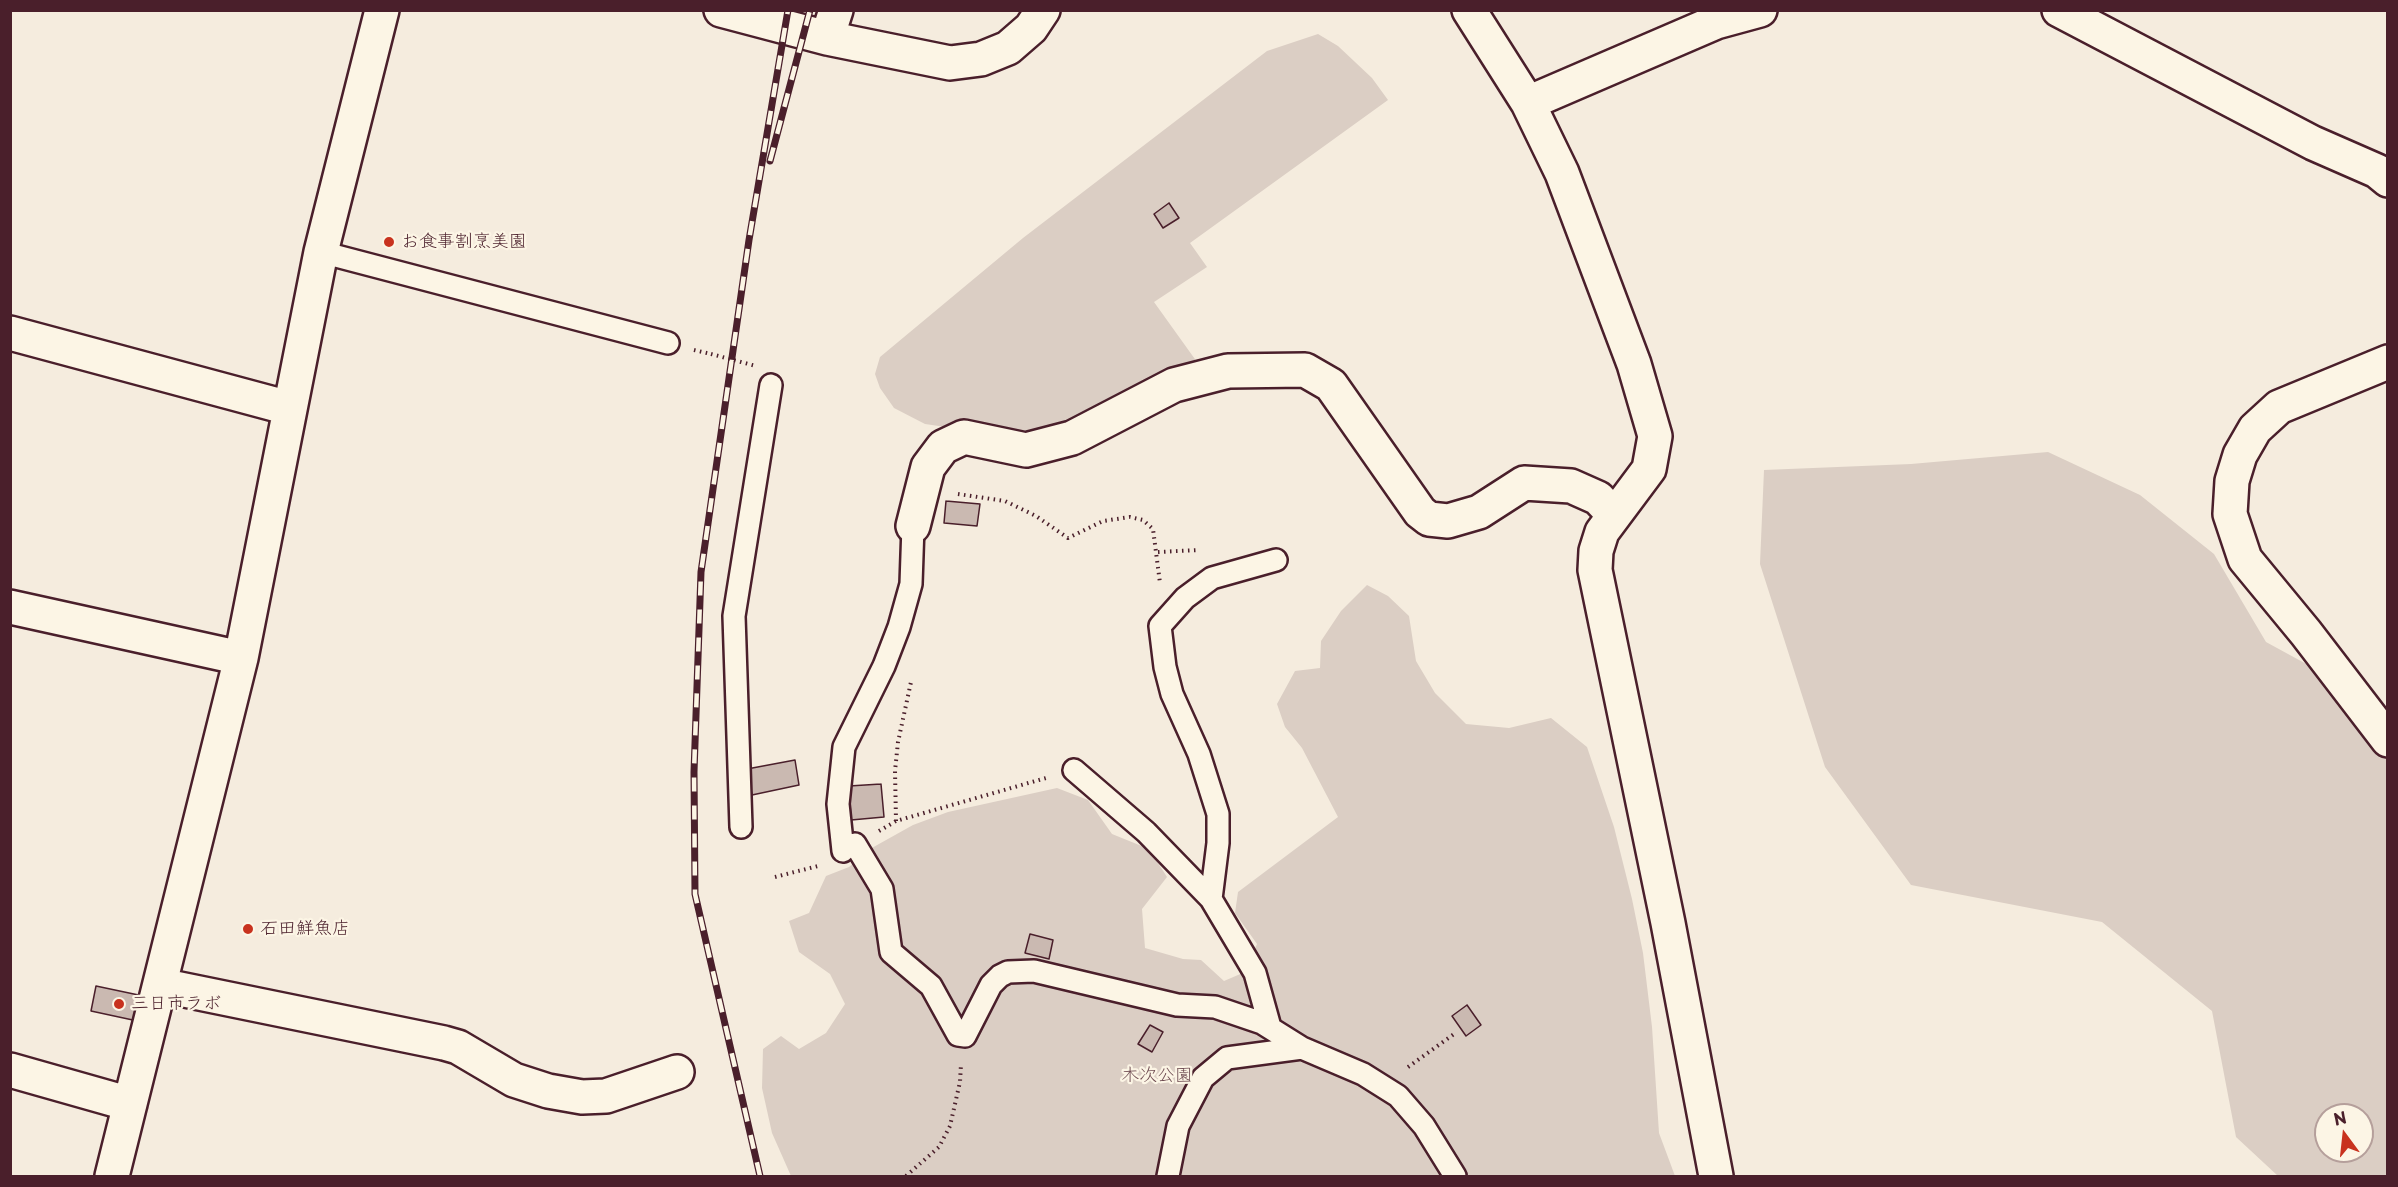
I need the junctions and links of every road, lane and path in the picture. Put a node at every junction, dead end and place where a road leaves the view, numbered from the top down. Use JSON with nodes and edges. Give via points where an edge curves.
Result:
{"nodes":[{"id":1,"x":382,"y":10,"type":"edge"},
{"id":2,"x":721,"y":10,"type":"edge"},
{"id":3,"x":1043,"y":10,"type":"edge"},
{"id":4,"x":1470,"y":10,"type":"edge"},
{"id":5,"x":1760,"y":10,"type":"edge"},
{"id":6,"x":2059,"y":10,"type":"edge"},
{"id":7,"x":832,"y":24,"type":"edge"},
{"id":8,"x":1528,"y":103,"type":"junction"},
{"id":9,"x":2384,"y":172,"type":"edge"},
{"id":10,"x":321,"y":252,"type":"junction"},
{"id":11,"x":10,"y":333,"type":"edge"},
{"id":12,"x":668,"y":343,"type":"dead end"},
{"id":13,"x":711,"y":354,"type":"dead end"},
{"id":14,"x":2388,"y":362,"type":"edge"},
{"id":15,"x":756,"y":366,"type":"dead end"},
{"id":16,"x":771,"y":385,"type":"dead end"},
{"id":17,"x":288,"y":408,"type":"junction"},
{"id":18,"x":921,"y":488,"type":"junction"},
{"id":19,"x":1613,"y":514,"type":"junction"},
{"id":20,"x":913,"y":526,"type":"joint"},
{"id":21,"x":1276,"y":560,"type":"dead end"},
{"id":22,"x":10,"y":607,"type":"edge"},
{"id":23,"x":1160,"y":626,"type":"junction"},
{"id":24,"x":241,"y":658,"type":"junction"},
{"id":25,"x":2388,"y":740,"type":"edge"},
{"id":26,"x":1074,"y":770,"type":"joint"},
{"id":27,"x":741,"y":827,"type":"dead end"},
{"id":28,"x":849,"y":848,"type":"junction"},
{"id":29,"x":775,"y":877,"type":"dead end"},
{"id":30,"x":1211,"y":899,"type":"junction"},
{"id":31,"x":160,"y":985,"type":"junction"},
{"id":32,"x":1270,"y":1028,"type":"junction"},
{"id":33,"x":1454,"y":1034,"type":"dead end"},
{"id":34,"x":965,"y":1036,"type":"junction"},
{"id":35,"x":1302,"y":1048,"type":"junction"},
{"id":36,"x":10,"y":1070,"type":"edge"},
{"id":37,"x":677,"y":1072,"type":"dead end"},
{"id":38,"x":1382,"y":1085,"type":"junction"},
{"id":39,"x":130,"y":1104,"type":"junction"},
{"id":40,"x":112,"y":1176,"type":"edge"},
{"id":41,"x":906,"y":1176,"type":"edge"},
{"id":42,"x":1168,"y":1176,"type":"edge"},
{"id":43,"x":1455,"y":1176,"type":"edge"},
{"id":44,"x":1716,"y":1176,"type":"edge"}],
"edges":[{"from":1,"to":10,"type":"street"},
{"from":2,"to":7,"type":"street"},
{"from":3,"to":7,"type":"street","via":[[1020,41],[965,62],[932,59]]},
{"from":4,"to":8,"type":"street"},
{"from":5,"to":8,"type":"street","via":[[1716,22]]},
{"from":6,"to":9,"type":"street","via":[[2313,143]]},
{"from":8,"to":19,"type":"street","via":[[1565,183],[1634,364],[1655,436],[1648,469]]},
{"from":10,"to":12,"type":"lane"},
{"from":10,"to":17,"type":"street"},
{"from":11,"to":17,"type":"street"},
{"from":13,"to":15,"type":"path","bridge":true},
{"from":14,"to":25,"type":"street","via":[[2279,407],[2255,429],[2240,454],[2232,481],[2230,514],[2245,559]]},
{"from":16,"to":27,"type":"lane","via":[[734,616]]},
{"from":17,"to":24,"type":"street"},
{"from":18,"to":19,"type":"street","via":[[928,467],[943,447],[964,437],[1026,450],[1072,438],[1174,384],[1228,371],[1305,370],[1331,385],[1420,512],[1429,519],[1448,521],[1479,512],[1524,483],[1571,486],[1598,498]]},
{"from":18,"to":20,"type":"street"},
{"from":18,"to":23,"type":"path","via":[[1005,501],[1068,538],[1102,521],[1130,517],[1143,520],[1153,529],[1158,552]]},
{"from":19,"to":44,"type":"street","via":[[1602,532],[1595,570]]},
{"from":20,"to":28,"type":"lane","via":[[912,584],[884,666],[844,747],[838,804]]},
{"from":21,"to":23,"type":"lane","via":[[1212,578],[1185,597]]},
{"from":22,"to":24,"type":"street"},
{"from":23,"to":30,"type":"lane","via":[[1172,694],[1199,754],[1218,814]]},
{"from":24,"to":31,"type":"street"},
{"from":26,"to":28,"type":"path","via":[[896,821]]},
{"from":26,"to":30,"type":"lane","via":[[1146,832]]},
{"from":28,"to":29,"type":"path","via":[[823,864]]},
{"from":28,"to":34,"type":"lane","via":[[882,889],[891,952],[931,986],[958,1035]]},
{"from":30,"to":32,"type":"lane","via":[[1256,973]]},
{"from":31,"to":37,"type":"street","via":[[444,1042],[514,1080],[582,1097],[606,1096]]},
{"from":31,"to":39,"type":"street"},
{"from":32,"to":34,"type":"lane","via":[[1215,1007],[1177,1005],[1034,971],[1018,971],[1000,976],[991,985]]},
{"from":32,"to":35,"type":"lane"},
{"from":33,"to":38,"type":"path"},
{"from":34,"to":41,"type":"path","via":[[950,1126],[939,1147]]},
{"from":35,"to":38,"type":"lane"},
{"from":35,"to":42,"type":"lane","via":[[1227,1058],[1203,1078],[1178,1126]]},
{"from":36,"to":39,"type":"street"},
{"from":38,"to":43,"type":"lane","via":[[1398,1096],[1424,1125]]},
{"from":39,"to":40,"type":"street"}]}
